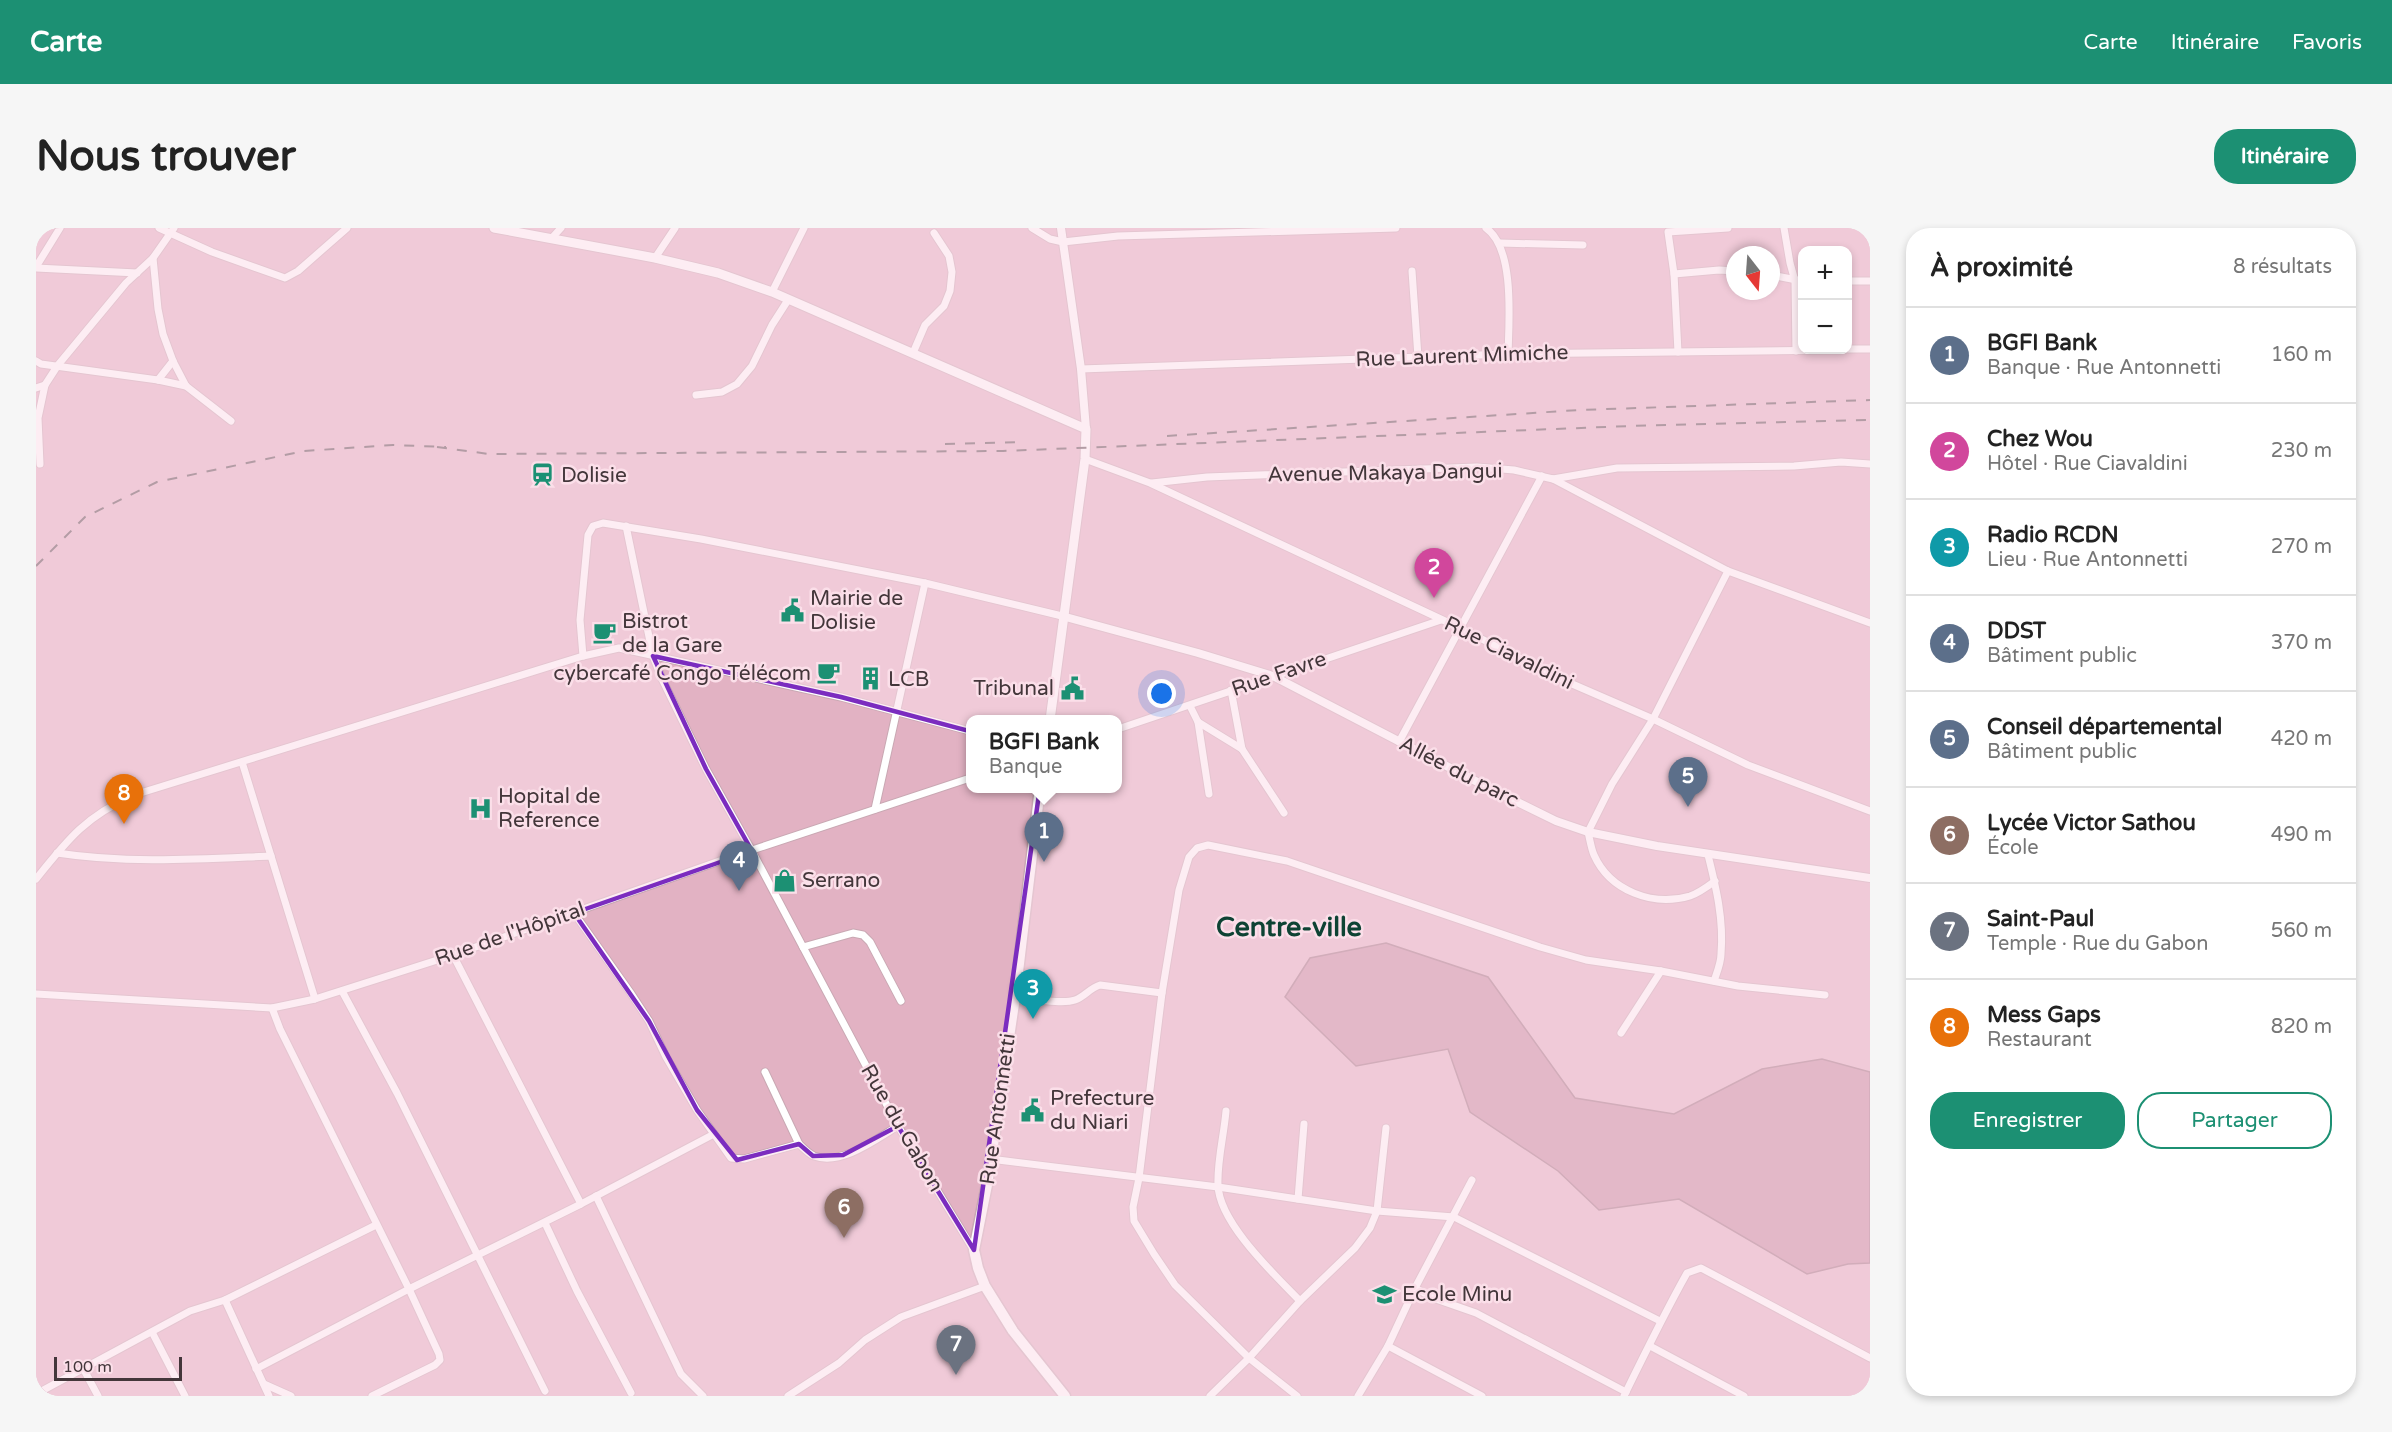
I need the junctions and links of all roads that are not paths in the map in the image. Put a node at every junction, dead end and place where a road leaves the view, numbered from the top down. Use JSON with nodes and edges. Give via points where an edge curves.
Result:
{"nodes":[{"id":1,"x":60,"y":228,"type":"edge"},
{"id":2,"x":159,"y":228,"type":"edge"},
{"id":3,"x":347,"y":228,"type":"edge"},
{"id":4,"x":494,"y":228,"type":"edge"},
{"id":5,"x":561,"y":228,"type":"edge"},
{"id":6,"x":675,"y":228,"type":"edge"},
{"id":7,"x":804,"y":228,"type":"edge"},
{"id":8,"x":1032,"y":228,"type":"edge"},
{"id":9,"x":1061,"y":228,"type":"edge"},
{"id":10,"x":1384,"y":228,"type":"edge"},
{"id":11,"x":1396,"y":228,"type":"edge"},
{"id":12,"x":1486,"y":228,"type":"edge"},
{"id":13,"x":1728,"y":228,"type":"edge"},
{"id":14,"x":1784,"y":228,"type":"edge"},
{"id":15,"x":1668,"y":230,"type":"edge"},
{"id":16,"x":172,"y":231,"type":"edge"},
{"id":17,"x":934,"y":233,"type":"dead end"},
{"id":18,"x":551,"y":239,"type":"junction"},
{"id":19,"x":1063,"y":242,"type":"junction"},
{"id":20,"x":1500,"y":243,"type":"junction"},
{"id":21,"x":1582,"y":245,"type":"dead end"},
{"id":22,"x":153,"y":258,"type":"junction"},
{"id":23,"x":655,"y":258,"type":"junction"},
{"id":24,"x":36,"y":267,"type":"edge"},
{"id":25,"x":1726,"y":270,"type":"edge"},
{"id":26,"x":1412,"y":271,"type":"dead end"},
{"id":27,"x":137,"y":273,"type":"junction"},
{"id":28,"x":1674,"y":274,"type":"junction"},
{"id":29,"x":1780,"y":277,"type":"edge"},
{"id":30,"x":1798,"y":279,"type":"edge"},
{"id":31,"x":1798,"y":281,"type":"edge"},
{"id":32,"x":1852,"y":281,"type":"edge"},
{"id":33,"x":1870,"y":281,"type":"edge"},
{"id":34,"x":772,"y":292,"type":"junction"},
{"id":35,"x":788,"y":300,"type":"junction"},
{"id":36,"x":1798,"y":300,"type":"edge"},
{"id":37,"x":1852,"y":349,"type":"edge"},
{"id":38,"x":1870,"y":349,"type":"edge"},
{"id":39,"x":1796,"y":351,"type":"joint"},
{"id":40,"x":1678,"y":352,"type":"junction"},
{"id":41,"x":913,"y":353,"type":"junction"},
{"id":42,"x":1508,"y":354,"type":"junction"},
{"id":43,"x":1418,"y":357,"type":"junction"},
{"id":44,"x":173,"y":361,"type":"junction"},
{"id":45,"x":36,"y":362,"type":"edge"},
{"id":46,"x":58,"y":365,"type":"junction"},
{"id":47,"x":1082,"y":369,"type":"junction"},
{"id":48,"x":158,"y":380,"type":"junction"},
{"id":49,"x":45,"y":385,"type":"junction"},
{"id":50,"x":186,"y":386,"type":"junction"},
{"id":51,"x":36,"y":388,"type":"edge"},
{"id":52,"x":696,"y":395,"type":"dead end"},
{"id":53,"x":231,"y":421,"type":"dead end"},
{"id":54,"x":1086,"y":429,"type":"junction"},
{"id":55,"x":1085,"y":459,"type":"junction"},
{"id":56,"x":40,"y":464,"type":"dead end"},
{"id":57,"x":1870,"y":464,"type":"edge"},
{"id":58,"x":1542,"y":476,"type":"junction"},
{"id":59,"x":1552,"y":479,"type":"junction"},
{"id":60,"x":1150,"y":483,"type":"junction"},
{"id":61,"x":626,"y":526,"type":"junction"},
{"id":62,"x":1728,"y":571,"type":"junction"},
{"id":63,"x":925,"y":583,"type":"junction"},
{"id":64,"x":1062,"y":616,"type":"junction"},
{"id":65,"x":1441,"y":620,"type":"junction"},
{"id":66,"x":1870,"y":623,"type":"edge"},
{"id":67,"x":1460,"y":628,"type":"junction"},
{"id":68,"x":583,"y":656,"type":"junction"},
{"id":69,"x":653,"y":656,"type":"junction"},
{"id":70,"x":1273,"y":676,"type":"junction"},
{"id":71,"x":1231,"y":690,"type":"junction"},
{"id":72,"x":1190,"y":706,"type":"junction"},
{"id":73,"x":897,"y":711,"type":"junction"},
{"id":74,"x":1051,"y":715,"type":"edge"},
{"id":75,"x":1653,"y":719,"type":"junction"},
{"id":76,"x":1198,"y":722,"type":"junction"},
{"id":77,"x":1122,"y":728,"type":"edge"},
{"id":78,"x":966,"y":730,"type":"edge"},
{"id":79,"x":1399,"y":742,"type":"junction"},
{"id":80,"x":1242,"y":749,"type":"junction"},
{"id":81,"x":242,"y":762,"type":"junction"},
{"id":82,"x":966,"y":779,"type":"edge"},
{"id":83,"x":1040,"y":793,"type":"edge"},
{"id":84,"x":1209,"y":794,"type":"dead end"},
{"id":85,"x":875,"y":809,"type":"junction"},
{"id":86,"x":1870,"y":811,"type":"edge"},
{"id":87,"x":1284,"y":813,"type":"dead end"},
{"id":88,"x":1588,"y":832,"type":"junction"},
{"id":89,"x":752,"y":851,"type":"junction"},
{"id":90,"x":57,"y":853,"type":"junction"},
{"id":91,"x":1708,"y":855,"type":"junction"},
{"id":92,"x":271,"y":856,"type":"junction"},
{"id":93,"x":1870,"y":878,"type":"edge"},
{"id":94,"x":36,"y":879,"type":"edge"},
{"id":95,"x":1714,"y":881,"type":"junction"},
{"id":96,"x":574,"y":913,"type":"junction"},
{"id":97,"x":803,"y":947,"type":"junction"},
{"id":98,"x":453,"y":955,"type":"junction"},
{"id":99,"x":1661,"y":971,"type":"junction"},
{"id":100,"x":1714,"y":981,"type":"junction"},
{"id":101,"x":342,"y":991,"type":"junction"},
{"id":102,"x":1162,"y":993,"type":"junction"},
{"id":103,"x":36,"y":994,"type":"edge"},
{"id":104,"x":1825,"y":995,"type":"dead end"},
{"id":105,"x":1015,"y":997,"type":"junction"},
{"id":106,"x":315,"y":999,"type":"junction"},
{"id":107,"x":901,"y":1001,"type":"dead end"},
{"id":108,"x":272,"y":1008,"type":"junction"},
{"id":109,"x":1621,"y":1033,"type":"dead end"},
{"id":110,"x":765,"y":1072,"type":"dead end"},
{"id":111,"x":1226,"y":1112,"type":"dead end"},
{"id":112,"x":1304,"y":1124,"type":"dead end"},
{"id":113,"x":898,"y":1126,"type":"junction"},
{"id":114,"x":1386,"y":1128,"type":"dead end"},
{"id":115,"x":714,"y":1134,"type":"junction"},
{"id":116,"x":799,"y":1144,"type":"junction"},
{"id":117,"x":990,"y":1159,"type":"junction"},
{"id":118,"x":1139,"y":1178,"type":"junction"},
{"id":119,"x":1472,"y":1180,"type":"dead end"},
{"id":120,"x":1218,"y":1187,"type":"junction"},
{"id":121,"x":596,"y":1196,"type":"junction"},
{"id":122,"x":1298,"y":1199,"type":"junction"},
{"id":123,"x":581,"y":1204,"type":"junction"},
{"id":124,"x":1377,"y":1211,"type":"junction"},
{"id":125,"x":1454,"y":1217,"type":"junction"},
{"id":126,"x":545,"y":1223,"type":"junction"},
{"id":127,"x":376,"y":1225,"type":"junction"},
{"id":128,"x":974,"y":1250,"type":"junction"},
{"id":129,"x":480,"y":1256,"type":"junction"},
{"id":130,"x":985,"y":1286,"type":"junction"},
{"id":131,"x":1415,"y":1288,"type":"junction"},
{"id":132,"x":409,"y":1289,"type":"junction"},
{"id":133,"x":225,"y":1300,"type":"junction"},
{"id":134,"x":1300,"y":1301,"type":"junction"},
{"id":135,"x":1660,"y":1322,"type":"junction"},
{"id":136,"x":152,"y":1332,"type":"junction"},
{"id":137,"x":1388,"y":1346,"type":"junction"},
{"id":138,"x":1650,"y":1346,"type":"junction"},
{"id":139,"x":1249,"y":1358,"type":"junction"},
{"id":140,"x":1870,"y":1358,"type":"edge"},
{"id":141,"x":82,"y":1368,"type":"junction"},
{"id":142,"x":256,"y":1369,"type":"junction"},
{"id":143,"x":264,"y":1384,"type":"junction"},
{"id":144,"x":545,"y":1391,"type":"dead end"},
{"id":145,"x":631,"y":1393,"type":"dead end"},
{"id":146,"x":36,"y":1394,"type":"edge"},
{"id":147,"x":1625,"y":1394,"type":"edge"},
{"id":148,"x":98,"y":1396,"type":"edge"},
{"id":149,"x":185,"y":1396,"type":"edge"},
{"id":150,"x":270,"y":1396,"type":"edge"},
{"id":151,"x":291,"y":1396,"type":"edge"},
{"id":152,"x":372,"y":1396,"type":"edge"},
{"id":153,"x":703,"y":1396,"type":"edge"},
{"id":154,"x":788,"y":1396,"type":"edge"},
{"id":155,"x":1065,"y":1396,"type":"edge"},
{"id":156,"x":1210,"y":1396,"type":"edge"},
{"id":157,"x":1297,"y":1396,"type":"edge"},
{"id":158,"x":1358,"y":1396,"type":"edge"},
{"id":159,"x":1482,"y":1396,"type":"edge"},
{"id":160,"x":1744,"y":1396,"type":"edge"}],
"edges":[{"from":1,"to":24,"type":"street"},
{"from":2,"to":16,"type":"street"},
{"from":3,"to":16,"type":"street","via":[[285,278],[212,252]]},
{"from":4,"to":18,"type":"main road"},
{"from":5,"to":18,"type":"street"},
{"from":6,"to":23,"type":"street"},
{"from":7,"to":34,"type":"street"},
{"from":8,"to":19,"type":"street"},
{"from":9,"to":19,"type":"street"},
{"from":10,"to":11,"type":"street"},
{"from":10,"to":19,"type":"street","via":[[1118,236]]},
{"from":12,"to":20,"type":"street"},
{"from":13,"to":15,"type":"street"},
{"from":14,"to":30,"type":"street","via":[[1790,263]]},
{"from":15,"to":28,"type":"street"},
{"from":16,"to":22,"type":"street"},
{"from":17,"to":41,"type":"street","via":[[949,256],[950,291],[944,306],[925,325]]},
{"from":18,"to":23,"type":"main road"},
{"from":19,"to":47,"type":"street"},
{"from":20,"to":21,"type":"street"},
{"from":20,"to":42,"type":"street","via":[[1509,312]]},
{"from":22,"to":27,"type":"street"},
{"from":22,"to":44,"type":"street","via":[[158,309]]},
{"from":23,"to":34,"type":"main road","via":[[718,273]]},
{"from":24,"to":27,"type":"street"},
{"from":25,"to":28,"type":"street"},
{"from":26,"to":43,"type":"street"},
{"from":27,"to":46,"type":"street"},
{"from":28,"to":40,"type":"street"},
{"from":29,"to":31,"type":"street"},
{"from":32,"to":33,"type":"street"},
{"from":34,"to":35,"type":"main road"},
{"from":35,"to":41,"type":"main road"},
{"from":35,"to":52,"type":"street","via":[[738,384],[722,392]]},
{"from":36,"to":39,"type":"street"},
{"from":37,"to":38,"type":"street","name":"Rue Laurent Mimiche"},
{"from":39,"to":40,"type":"street","name":"Rue Laurent Mimiche"},
{"from":40,"to":42,"type":"street","name":"Rue Laurent Mimiche"},
{"from":41,"to":54,"type":"main road"},
{"from":42,"to":43,"type":"street","name":"Rue Laurent Mimiche"},
{"from":43,"to":47,"type":"street","name":"Rue Laurent Mimiche"},
{"from":44,"to":48,"type":"street"},
{"from":44,"to":50,"type":"street"},
{"from":45,"to":46,"type":"street"},
{"from":46,"to":48,"type":"street"},
{"from":46,"to":49,"type":"street"},
{"from":47,"to":54,"type":"street"},
{"from":48,"to":50,"type":"street"},
{"from":49,"to":51,"type":"street"},
{"from":49,"to":56,"type":"street","via":[[38,418]]},
{"from":50,"to":53,"type":"street"},
{"from":54,"to":55,"type":"main road"},
{"from":55,"to":60,"type":"street","name":"Rue Ciavaldini"},
{"from":55,"to":64,"type":"main road"},
{"from":57,"to":59,"type":"street","name":"Avenue Makaya Dangui","via":[[1617,468]]},
{"from":58,"to":59,"type":"street","name":"Avenue Makaya Dangui"},
{"from":58,"to":60,"type":"street","name":"Avenue Makaya Dangui","via":[[1477,467],[1207,477]]},
{"from":58,"to":67,"type":"street"},
{"from":59,"to":62,"type":"street"},
{"from":60,"to":65,"type":"street","name":"Rue Ciavaldini"},
{"from":61,"to":63,"type":"street"},
{"from":61,"to":68,"type":"street","via":[[603,523],[593,526],[588,535],[580,620]]},
{"from":61,"to":69,"type":"street","name":"Rue du Gabon"},
{"from":62,"to":66,"type":"street"},
{"from":62,"to":75,"type":"street"},
{"from":63,"to":64,"type":"street"},
{"from":63,"to":73,"type":"street"},
{"from":64,"to":70,"type":"street","name":"Allée du parc"},
{"from":64,"to":74,"type":"main road"},
{"from":65,"to":67,"type":"street","name":"Rue Ciavaldini"},
{"from":65,"to":70,"type":"street","name":"Rue Favre"},
{"from":67,"to":75,"type":"street","name":"Rue Ciavaldini","via":[[1563,680]]},
{"from":67,"to":79,"type":"street"},
{"from":68,"to":69,"type":"street","via":[[619,648]]},
{"from":68,"to":81,"type":"street"},
{"from":69,"to":73,"type":"street"},
{"from":69,"to":89,"type":"street","name":"Rue du Gabon","via":[[706,769]]},
{"from":70,"to":71,"type":"street","name":"Rue Favre"},
{"from":70,"to":79,"type":"street","name":"Allée du parc"},
{"from":71,"to":72,"type":"street","name":"Rue Favre"},
{"from":71,"to":80,"type":"street"},
{"from":72,"to":76,"type":"street"},
{"from":72,"to":77,"type":"street","name":"Rue Favre"},
{"from":73,"to":78,"type":"street"},
{"from":73,"to":85,"type":"street"},
{"from":75,"to":86,"type":"street","name":"Rue Ciavaldini","via":[[1748,765]]},
{"from":75,"to":88,"type":"street","via":[[1612,784]]},
{"from":76,"to":80,"type":"street"},
{"from":76,"to":84,"type":"street"},
{"from":79,"to":88,"type":"street","name":"Allée du parc","via":[[1557,821]]},
{"from":80,"to":87,"type":"street"},
{"from":81,"to":90,"type":"street","via":[[115,804],[84,824]]},
{"from":81,"to":92,"type":"street"},
{"from":82,"to":85,"type":"street","name":"Rue de l'Hôpital"},
{"from":83,"to":105,"type":"highway","name":"Rue Antonnetti"},
{"from":85,"to":89,"type":"street","name":"Rue de l'Hôpital"},
{"from":88,"to":91,"type":"street","name":"Allée du parc"},
{"from":88,"to":95,"type":"street","via":[[1602,868],[1630,893],[1675,899],[1699,892]]},
{"from":89,"to":96,"type":"street","name":"Rue de l'Hôpital"},
{"from":89,"to":97,"type":"street","name":"Rue du Gabon"},
{"from":90,"to":92,"type":"street","via":[[157,860]]},
{"from":90,"to":94,"type":"street"},
{"from":91,"to":93,"type":"street","name":"Allée du parc"},
{"from":91,"to":95,"type":"street"},
{"from":92,"to":106,"type":"street"},
{"from":95,"to":100,"type":"street","via":[[1721,955]]},
{"from":96,"to":98,"type":"street","name":"Rue de l'Hôpital"},
{"from":96,"to":115,"type":"street","via":[[649,1021]]},
{"from":97,"to":107,"type":"street","via":[[853,933],[863,935]]},
{"from":97,"to":113,"type":"street","name":"Rue du Gabon"},
{"from":98,"to":101,"type":"street","name":"Rue de l'Hôpital"},
{"from":98,"to":123,"type":"street"},
{"from":99,"to":100,"type":"street"},
{"from":99,"to":102,"type":"street","via":[[1575,957],[1287,861],[1208,845],[1197,848],[1189,857],[1179,890]]},
{"from":99,"to":109,"type":"street"},
{"from":100,"to":104,"type":"street"},
{"from":101,"to":106,"type":"street","name":"Rue de l'Hôpital"},
{"from":101,"to":129,"type":"street"},
{"from":102,"to":105,"type":"street","via":[[1100,985],[1068,1002]]},
{"from":102,"to":118,"type":"street"},
{"from":103,"to":108,"type":"street","name":"Rue de l'Hôpital"},
{"from":105,"to":117,"type":"highway","name":"Rue Antonnetti"},
{"from":106,"to":108,"type":"street","name":"Rue de l'Hôpital"},
{"from":108,"to":127,"type":"street"},
{"from":110,"to":116,"type":"street"},
{"from":111,"to":120,"type":"street"},
{"from":112,"to":122,"type":"street"},
{"from":113,"to":116,"type":"street","via":[[843,1155],[828,1158],[813,1156]]},
{"from":113,"to":128,"type":"street","name":"Rue du Gabon"},
{"from":114,"to":124,"type":"street"},
{"from":115,"to":116,"type":"street","via":[[737,1160]]},
{"from":115,"to":121,"type":"street"},
{"from":117,"to":118,"type":"street"},
{"from":117,"to":128,"type":"highway","name":"Rue Antonnetti"},
{"from":118,"to":120,"type":"street"},
{"from":118,"to":139,"type":"street","via":[[1134,1221],[1154,1254],[1175,1285]]},
{"from":119,"to":125,"type":"street"},
{"from":120,"to":122,"type":"street"},
{"from":120,"to":134,"type":"street","via":[[1222,1203],[1245,1242]]},
{"from":121,"to":123,"type":"street"},
{"from":121,"to":153,"type":"street","via":[[681,1374]]},
{"from":122,"to":124,"type":"street"},
{"from":123,"to":126,"type":"street"},
{"from":124,"to":125,"type":"street"},
{"from":124,"to":134,"type":"street","via":[[1356,1248]]},
{"from":125,"to":131,"type":"street"},
{"from":125,"to":135,"type":"street"},
{"from":126,"to":129,"type":"street"},
{"from":126,"to":145,"type":"street"},
{"from":127,"to":132,"type":"street"},
{"from":127,"to":133,"type":"street"},
{"from":128,"to":130,"type":"highway","name":"Rue du Gabon"},
{"from":129,"to":132,"type":"street"},
{"from":129,"to":144,"type":"street"},
{"from":130,"to":154,"type":"street","via":[[901,1317]]},
{"from":130,"to":155,"type":"highway","name":"Rue du Gabon","via":[[1013,1331]]},
{"from":131,"to":137,"type":"street"},
{"from":131,"to":147,"type":"street","via":[[1476,1313]]},
{"from":132,"to":142,"type":"street"},
{"from":132,"to":152,"type":"street","via":[[440,1360]]},
{"from":133,"to":136,"type":"street","via":[[190,1311]]},
{"from":133,"to":142,"type":"street"},
{"from":134,"to":139,"type":"street"},
{"from":135,"to":138,"type":"street"},
{"from":135,"to":140,"type":"street","via":[[1687,1273],[1701,1269]]},
{"from":136,"to":141,"type":"street"},
{"from":136,"to":149,"type":"street"},
{"from":137,"to":158,"type":"street"},
{"from":137,"to":159,"type":"street"},
{"from":138,"to":147,"type":"street"},
{"from":138,"to":160,"type":"street"},
{"from":139,"to":156,"type":"street"},
{"from":139,"to":157,"type":"street"},
{"from":141,"to":146,"type":"street"},
{"from":141,"to":148,"type":"street"},
{"from":142,"to":143,"type":"street"},
{"from":143,"to":150,"type":"street"},
{"from":143,"to":151,"type":"street"}]}
